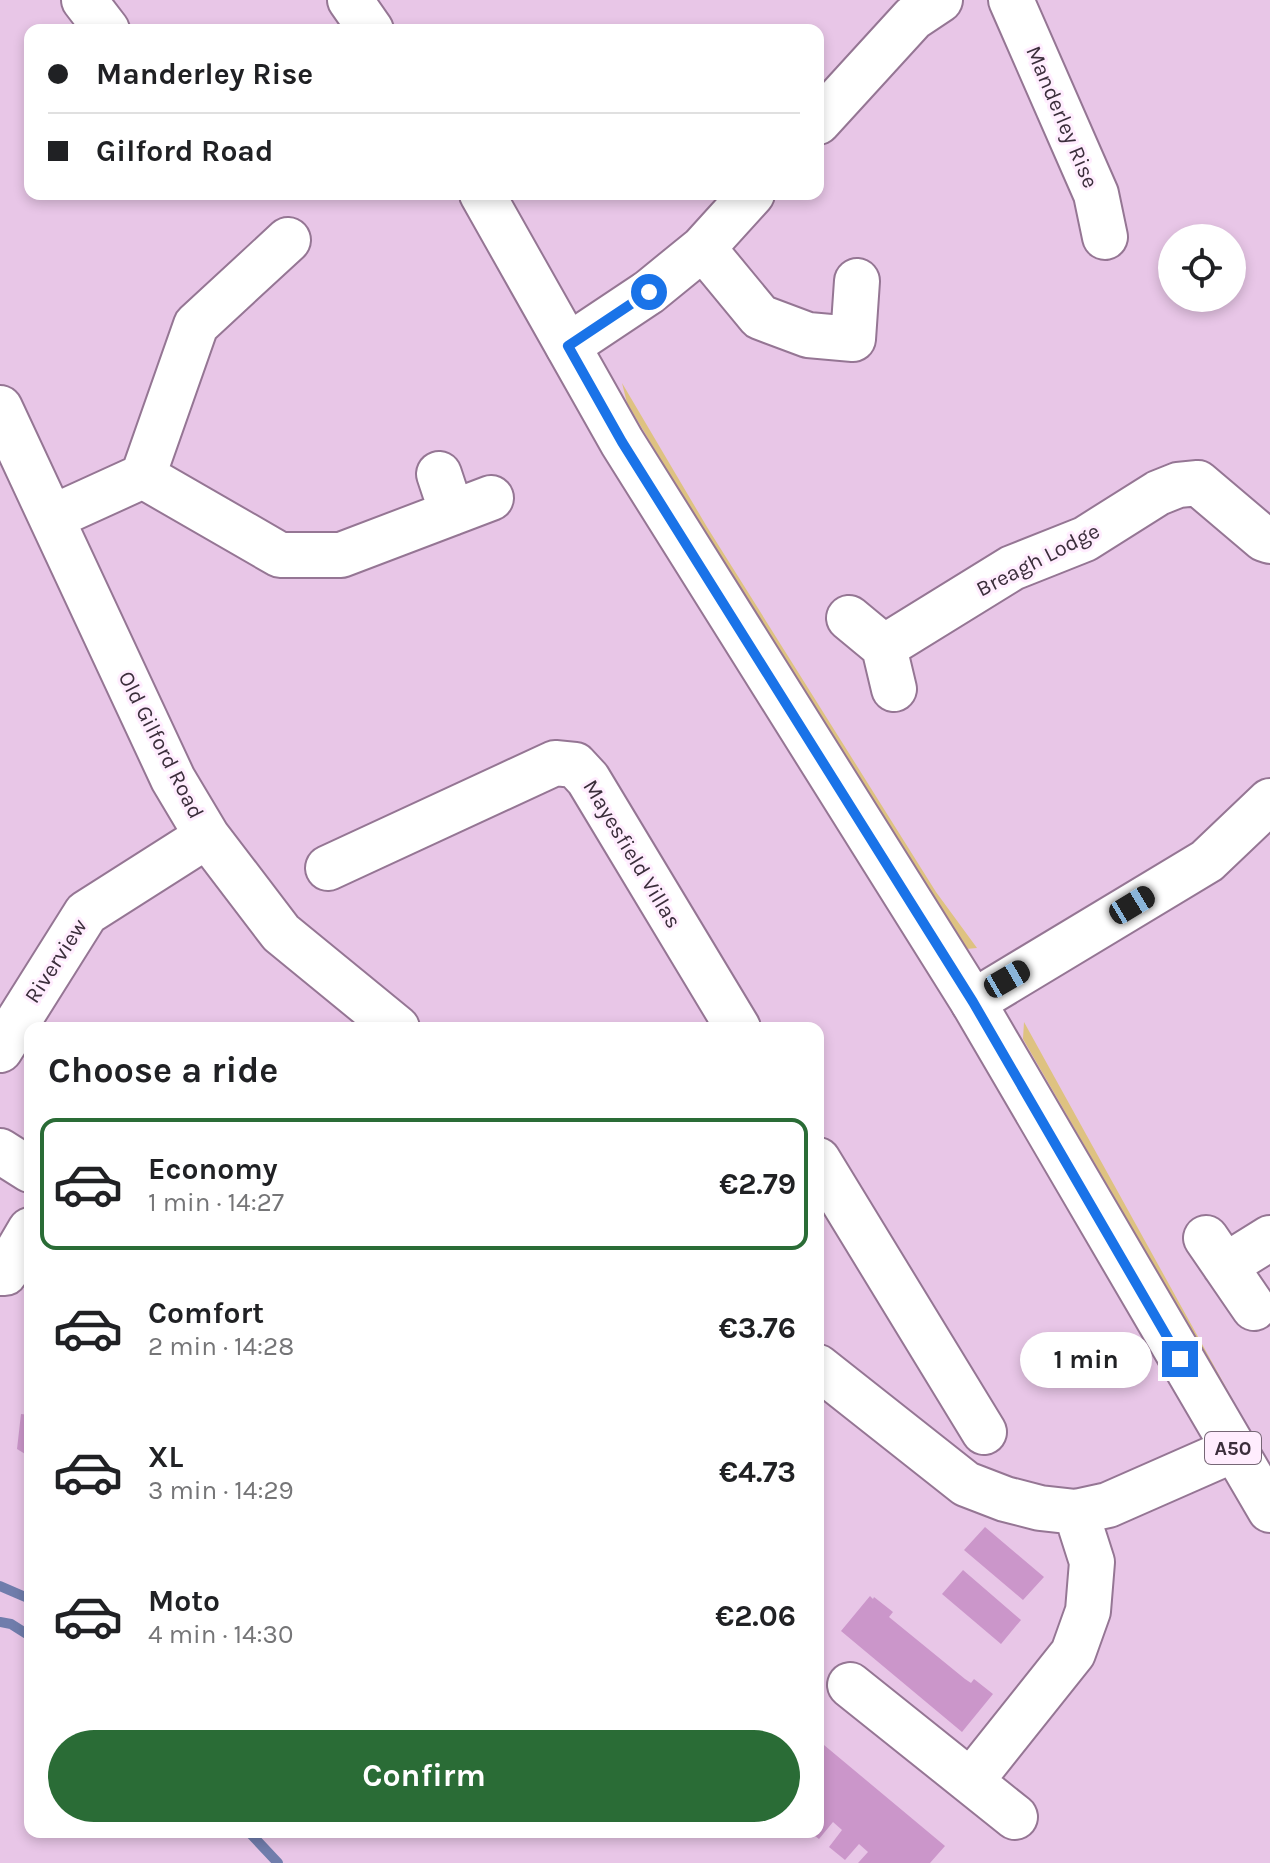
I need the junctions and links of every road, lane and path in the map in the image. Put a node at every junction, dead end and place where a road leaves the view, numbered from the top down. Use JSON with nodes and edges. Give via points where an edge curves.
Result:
{"nodes":[{"id":1,"x":84,"y":0,"type":"edge"},
{"id":2,"x":350,"y":0,"type":"edge"},
{"id":3,"x":940,"y":0,"type":"edge"},
{"id":4,"x":1011,"y":0,"type":"edge"},
{"id":5,"x":102,"y":24,"type":"edge"},
{"id":6,"x":367,"y":24,"type":"edge"},
{"id":7,"x":824,"y":115,"type":"edge"},
{"id":8,"x":485,"y":200,"type":"edge"},
{"id":9,"x":736,"y":200,"type":"edge"},
{"id":10,"x":1105,"y":237,"type":"dead end"},
{"id":11,"x":288,"y":240,"type":"dead end"},
{"id":12,"x":703,"y":248,"type":"junction"},
{"id":13,"x":857,"y":281,"type":"dead end"},
{"id":14,"x":568,"y":346,"type":"junction"},
{"id":15,"x":0,"y":408,"type":"edge"},
{"id":16,"x":143,"y":476,"type":"junction"},
{"id":17,"x":461,"y":495,"type":"dead end"},
{"id":18,"x":53,"y":517,"type":"junction"},
{"id":19,"x":1270,"y":541,"type":"edge"},
{"id":20,"x":849,"y":618,"type":"dead end"},
{"id":21,"x":884,"y":647,"type":"junction"},
{"id":22,"x":894,"y":689,"type":"dead end"},
{"id":23,"x":1270,"y":801,"type":"edge"},
{"id":24,"x":207,"y":836,"type":"junction"},
{"id":25,"x":328,"y":868,"type":"dead end"},
{"id":26,"x":973,"y":1002,"type":"junction"},
{"id":27,"x":390,"y":1022,"type":"edge"},
{"id":28,"x":720,"y":1022,"type":"edge"},
{"id":29,"x":0,"y":1050,"type":"edge"},
{"id":30,"x":0,"y":1151,"type":"edge"},
{"id":31,"x":24,"y":1166,"type":"edge"},
{"id":32,"x":824,"y":1170,"type":"edge"},
{"id":33,"x":1270,"y":1238,"type":"edge"},
{"id":34,"x":24,"y":1245,"type":"edge"},
{"id":35,"x":9,"y":1281,"type":"edge"},
{"id":36,"x":1254,"y":1308,"type":"dead end"},
{"id":37,"x":824,"y":1372,"type":"edge"},
{"id":38,"x":984,"y":1432,"type":"dead end"},
{"id":39,"x":1233,"y":1450,"type":"junction"},
{"id":40,"x":1270,"y":1510,"type":"edge"},
{"id":41,"x":1076,"y":1512,"type":"junction"},
{"id":42,"x":850,"y":1685,"type":"dead end"},
{"id":43,"x":971,"y":1781,"type":"junction"},
{"id":44,"x":1015,"y":1817,"type":"dead end"}],
"edges":[{"from":1,"to":5,"type":"street"},
{"from":2,"to":6,"type":"street"},
{"from":3,"to":7,"type":"street","via":[[913,18]]},
{"from":4,"to":10,"type":"street","name":"Manderley Rise","via":[[1096,194]]},
{"from":8,"to":14,"type":"street","number":"A50"},
{"from":9,"to":12,"type":"street"},
{"from":11,"to":16,"type":"street","via":[[196,325]]},
{"from":12,"to":13,"type":"street","via":[[760,317],[808,335],[853,339]]},
{"from":12,"to":14,"type":"street"},
{"from":14,"to":26,"type":"street","number":"A50","via":[[622,442]]},
{"from":15,"to":18,"type":"street","name":"Old Gilford Road"},
{"from":16,"to":17,"type":"street","via":[[280,555],[341,555]]},
{"from":16,"to":18,"type":"street"},
{"from":18,"to":24,"type":"street","name":"Old Gilford Road","via":[[173,779]]},
{"from":19,"to":21,"type":"street","name":"Breagh Lodge","via":[[1198,483],[1178,485],[1085,539],[1012,568]]},
{"from":20,"to":21,"type":"street"},
{"from":21,"to":22,"type":"street"},
{"from":23,"to":26,"type":"street","via":[[1207,861]]},
{"from":24,"to":27,"type":"street","name":"Old Gilford Road","via":[[281,933]]},
{"from":24,"to":29,"type":"street","name":"Riverview","via":[[86,913]]},
{"from":25,"to":28,"type":"street","name":"Mayesfield Villas","via":[[555,763],[575,765],[588,779]]},
{"from":26,"to":39,"type":"street","number":"A50"},
{"from":30,"to":31,"type":"street"},
{"from":32,"to":38,"type":"street"},
{"from":33,"to":36,"type":"street","via":[[1215,1252]]},
{"from":34,"to":35,"type":"street"},
{"from":37,"to":41,"type":"street","via":[[966,1484],[1040,1508]]},
{"from":39,"to":40,"type":"street","number":"A50"},
{"from":39,"to":41,"type":"street","via":[[1108,1505]]},
{"from":41,"to":43,"type":"street","via":[[1092,1562],[1088,1611],[1073,1653]]},
{"from":42,"to":43,"type":"street"},
{"from":43,"to":44,"type":"street"}]}
